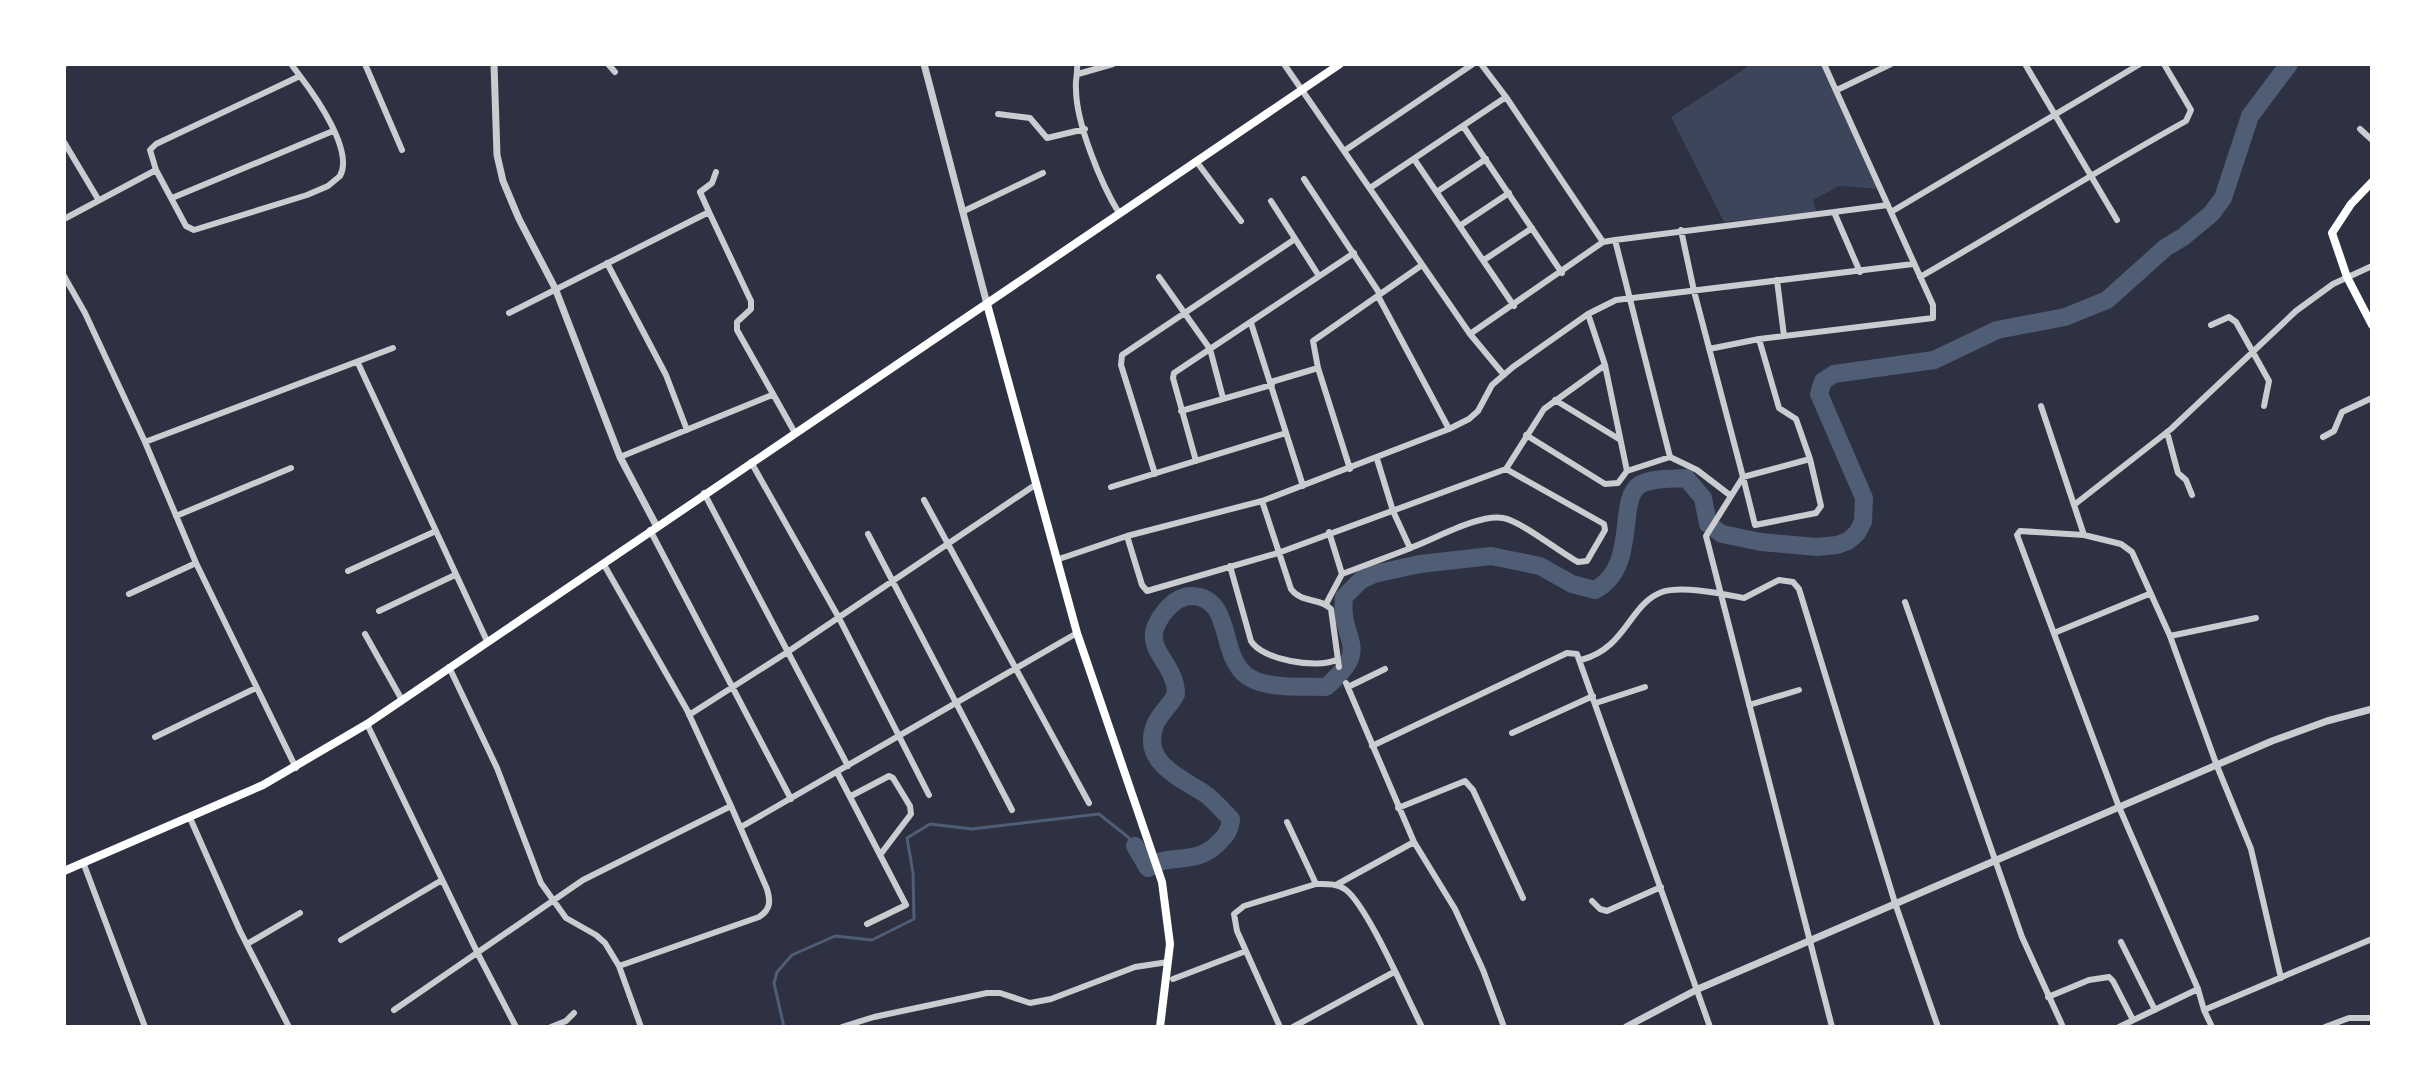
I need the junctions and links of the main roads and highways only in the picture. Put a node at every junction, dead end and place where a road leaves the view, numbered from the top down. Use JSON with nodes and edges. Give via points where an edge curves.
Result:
{"nodes":[{"id":1,"x":1340,"y":64,"type":"edge"},
{"id":2,"x":2372,"y":182,"type":"edge"},
{"id":3,"x":987,"y":304,"type":"junction"},
{"id":4,"x":2372,"y":325,"type":"edge"},
{"id":5,"x":64,"y":871,"type":"edge"},
{"id":6,"x":1160,"y":1027,"type":"edge"}],
"edges":[{"from":1,"to":3,"type":"main road"},
{"from":2,"to":4,"type":"main road","via":[[2332,231],[2347,277]]},
{"from":3,"to":5,"type":"main road","via":[[296,768]]},
{"from":3,"to":6,"type":"main road","via":[[1077,633],[1162,882],[1168,962]]}]}
